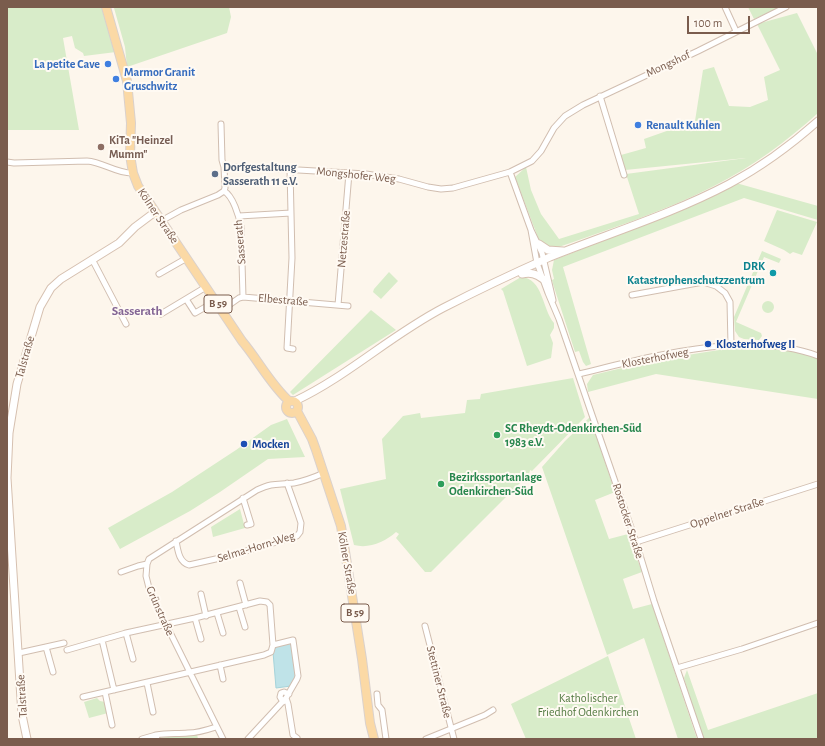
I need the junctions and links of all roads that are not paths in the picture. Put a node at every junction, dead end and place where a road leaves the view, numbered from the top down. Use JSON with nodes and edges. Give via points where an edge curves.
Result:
{"nodes":[{"id":1,"x":106,"y":7,"type":"edge"},
{"id":2,"x":725,"y":7,"type":"edge"},
{"id":3,"x":786,"y":7,"type":"edge"},
{"id":4,"x":736,"y":31,"type":"junction"},
{"id":5,"x":600,"y":96,"type":"junction"},
{"id":6,"x":818,"y":121,"type":"edge"},
{"id":7,"x":221,"y":124,"type":"dead end"},
{"id":8,"x":7,"y":162,"type":"edge"},
{"id":9,"x":224,"y":167,"type":"junction"},
{"id":10,"x":290,"y":169,"type":"junction"},
{"id":11,"x":510,"y":172,"type":"junction"},
{"id":12,"x":133,"y":173,"type":"junction"},
{"id":13,"x":349,"y":173,"type":"junction"},
{"id":14,"x":624,"y":175,"type":"dead end"},
{"id":15,"x":224,"y":191,"type":"junction"},
{"id":16,"x":155,"y":212,"type":"junction"},
{"id":17,"x":291,"y":214,"type":"junction"},
{"id":18,"x":239,"y":216,"type":"junction"},
{"id":19,"x":161,"y":221,"type":"junction"},
{"id":20,"x":531,"y":230,"type":"junction"},
{"id":21,"x":539,"y":244,"type":"junction"},
{"id":22,"x":565,"y":252,"type":"junction"},
{"id":23,"x":187,"y":258,"type":"junction"},
{"id":24,"x":92,"y":259,"type":"junction"},
{"id":25,"x":544,"y":260,"type":"junction"},
{"id":26,"x":537,"y":263,"type":"junction"},
{"id":27,"x":160,"y":274,"type":"dead end"},
{"id":28,"x":543,"y":279,"type":"junction"},
{"id":29,"x":492,"y":284,"type":"junction"},
{"id":30,"x":206,"y":287,"type":"junction"},
{"id":31,"x":632,"y":295,"type":"dead end"},
{"id":32,"x":243,"y":297,"type":"junction"},
{"id":33,"x":186,"y":299,"type":"junction"},
{"id":34,"x":216,"y":301,"type":"junction"},
{"id":35,"x":290,"y":302,"type":"junction"},
{"id":36,"x":554,"y":304,"type":"junction"},
{"id":37,"x":338,"y":305,"type":"junction"},
{"id":38,"x":348,"y":306,"type":"dead end"},
{"id":39,"x":222,"y":310,"type":"junction"},
{"id":40,"x":161,"y":314,"type":"dead end"},
{"id":41,"x":126,"y":324,"type":"dead end"},
{"id":42,"x":731,"y":345,"type":"junction"},
{"id":43,"x":293,"y":349,"type":"dead end"},
{"id":44,"x":818,"y":356,"type":"edge"},
{"id":45,"x":579,"y":374,"type":"junction"},
{"id":46,"x":293,"y":407,"type":"junction"},
{"id":47,"x":324,"y":473,"type":"junction"},
{"id":48,"x":287,"y":483,"type":"junction"},
{"id":49,"x":818,"y":484,"type":"edge"},
{"id":50,"x":243,"y":498,"type":"junction"},
{"id":51,"x":247,"y":525,"type":"dead end"},
{"id":52,"x":176,"y":541,"type":"junction"},
{"id":53,"x":636,"y":542,"type":"junction"},
{"id":54,"x":147,"y":564,"type":"junction"},
{"id":55,"x":10,"y":567,"type":"edge"},
{"id":56,"x":121,"y":572,"type":"dead end"},
{"id":57,"x":240,"y":584,"type":"dead end"},
{"id":58,"x":201,"y":594,"type":"dead end"},
{"id":59,"x":246,"y":605,"type":"junction"},
{"id":60,"x":239,"y":607,"type":"junction"},
{"id":61,"x":217,"y":613,"type":"junction"},
{"id":62,"x":206,"y":616,"type":"junction"},
{"id":63,"x":195,"y":618,"type":"junction"},
{"id":64,"x":818,"y":623,"type":"edge"},
{"id":65,"x":165,"y":625,"type":"junction"},
{"id":66,"x":425,"y":626,"type":"dead end"},
{"id":67,"x":245,"y":627,"type":"dead end"},
{"id":68,"x":126,"y":633,"type":"junction"},
{"id":69,"x":223,"y":633,"type":"dead end"},
{"id":70,"x":201,"y":639,"type":"dead end"},
{"id":71,"x":102,"y":640,"type":"junction"},
{"id":72,"x":64,"y":643,"type":"dead end"},
{"id":73,"x":273,"y":645,"type":"junction"},
{"id":74,"x":46,"y":648,"type":"junction"},
{"id":75,"x":67,"y":650,"type":"dead end"},
{"id":76,"x":19,"y":653,"type":"junction"},
{"id":77,"x":133,"y":659,"type":"dead end"},
{"id":78,"x":220,"y":665,"type":"junction"},
{"id":79,"x":677,"y":668,"type":"junction"},
{"id":80,"x":53,"y":672,"type":"dead end"},
{"id":81,"x":190,"y":672,"type":"junction"},
{"id":82,"x":223,"y":679,"type":"dead end"},
{"id":83,"x":146,"y":683,"type":"junction"},
{"id":84,"x":114,"y":690,"type":"junction"},
{"id":85,"x":104,"y":692,"type":"junction"},
{"id":86,"x":377,"y":694,"type":"dead end"},
{"id":87,"x":83,"y":697,"type":"dead end"},
{"id":88,"x":286,"y":698,"type":"junction"},
{"id":89,"x":493,"y":710,"type":"dead end"},
{"id":90,"x":153,"y":712,"type":"dead end"},
{"id":91,"x":112,"y":725,"type":"dead end"},
{"id":92,"x":216,"y":727,"type":"junction"},
{"id":93,"x":451,"y":729,"type":"junction"},
{"id":94,"x":156,"y":737,"type":"edge"},
{"id":95,"x":297,"y":738,"type":"dead end"},
{"id":96,"x":27,"y":739,"type":"edge"},
{"id":97,"x":142,"y":739,"type":"edge"},
{"id":98,"x":223,"y":739,"type":"edge"},
{"id":99,"x":248,"y":739,"type":"edge"},
{"id":100,"x":374,"y":739,"type":"edge"},
{"id":101,"x":386,"y":739,"type":"edge"},
{"id":102,"x":426,"y":739,"type":"edge"},
{"id":103,"x":454,"y":739,"type":"edge"},
{"id":104,"x":701,"y":739,"type":"edge"}],
"edges":[{"from":1,"to":12,"type":"main road","name":"Kölner Straße","number":"B 59","via":[[127,81]]},
{"from":2,"to":4,"type":"street"},
{"from":3,"to":4,"type":"street","name":"Mongshof"},
{"from":4,"to":5,"type":"street","name":"Mongshof"},
{"from":5,"to":11,"type":"street","name":"Mongshof","via":[[565,116],[532,161]]},
{"from":5,"to":14,"type":"street"},
{"from":6,"to":22,"type":"main road","via":[[782,150],[730,184],[661,215]]},
{"from":7,"to":9,"type":"street"},
{"from":8,"to":12,"type":"street","via":[[95,161]]},
{"from":9,"to":10,"type":"street","name":"Mongshofer Weg"},
{"from":9,"to":15,"type":"street"},
{"from":10,"to":13,"type":"street","name":"Mongshofer Weg"},
{"from":10,"to":17,"type":"street"},
{"from":11,"to":13,"type":"street","name":"Mongshofer Weg","via":[[453,188],[441,188],[379,175]]},
{"from":11,"to":20,"type":"street"},
{"from":12,"to":16,"type":"main road","name":"Kölner Straße","number":"B 59","via":[[138,186]]},
{"from":13,"to":37,"type":"street","name":"Netzestraße"},
{"from":15,"to":18,"type":"street","name":"Sasserath","via":[[228,193]]},
{"from":15,"to":19,"type":"street"},
{"from":16,"to":19,"type":"main road","name":"Kölner Straße","number":"B 59"},
{"from":16,"to":24,"type":"main road","name":"Talstraße","via":[[135,226],[119,243]]},
{"from":17,"to":18,"type":"street"},
{"from":17,"to":35,"type":"street"},
{"from":18,"to":32,"type":"street","name":"Sasserath","via":[[242,236]]},
{"from":19,"to":23,"type":"main road","name":"Kölner Straße","number":"B 59"},
{"from":20,"to":21,"type":"street","name":"Rostocker Straße"},
{"from":20,"to":26,"type":"street","name":"Rostocker Straße"},
{"from":21,"to":22,"type":"main road","via":[[548,250]]},
{"from":21,"to":25,"type":"street","name":"Rostocker Straße"},
{"from":22,"to":25,"type":"main road"},
{"from":23,"to":27,"type":"street"},
{"from":23,"to":30,"type":"main road","name":"Kölner Straße","number":"B 59"},
{"from":24,"to":41,"type":"street"},
{"from":24,"to":55,"type":"main road","name":"Talstraße","via":[[62,279],[44,298],[17,384],[8,456]]},
{"from":25,"to":26,"type":"main road"},
{"from":25,"to":36,"type":"street","name":"Rostocker Straße"},
{"from":26,"to":28,"type":"street","name":"Rostocker Straße"},
{"from":26,"to":29,"type":"main road"},
{"from":28,"to":29,"type":"main road","via":[[529,272]]},
{"from":28,"to":36,"type":"street","name":"Rostocker Straße"},
{"from":29,"to":46,"type":"main road","via":[[442,308]]},
{"from":30,"to":33,"type":"street"},
{"from":30,"to":34,"type":"main road","name":"Kölner Straße","number":"B 59"},
{"from":31,"to":42,"type":"street","via":[[703,282],[716,286],[725,293],[730,302]]},
{"from":32,"to":35,"type":"street","name":"Elbestraße"},
{"from":32,"to":39,"type":"street","name":"Elbestraße"},
{"from":33,"to":34,"type":"street","via":[[194,313]]},
{"from":33,"to":40,"type":"street"},
{"from":34,"to":39,"type":"main road","name":"Kölner Straße","number":"B 59"},
{"from":35,"to":37,"type":"street","name":"Elbestraße"},
{"from":35,"to":43,"type":"street","via":[[287,348]]},
{"from":36,"to":45,"type":"street","name":"Rostocker Straße"},
{"from":37,"to":38,"type":"street","name":"Elbestraße"},
{"from":39,"to":46,"type":"main road","name":"Kölner Straße","number":"B 59","via":[[275,386],[282,401]]},
{"from":42,"to":44,"type":"street","name":"Klosterhofweg","via":[[787,348]]},
{"from":42,"to":45,"type":"street","name":"Klosterhofweg","via":[[684,351]]},
{"from":45,"to":53,"type":"street","name":"Rostocker Straße"},
{"from":46,"to":47,"type":"main road","name":"Kölner Straße","number":"B 59","via":[[312,439]]},
{"from":47,"to":48,"type":"street"},
{"from":47,"to":100,"type":"main road","name":"Kölner Straße","number":"B 59","via":[[341,526]]},
{"from":48,"to":50,"type":"street","via":[[268,484]]},
{"from":48,"to":52,"type":"street","name":"Selma-Horn-Weg","via":[[300,523],[300,532],[297,536],[189,565],[184,564],[181,559]]},
{"from":49,"to":53,"type":"street","name":"Oppelner Straße"},
{"from":50,"to":51,"type":"street","via":[[251,524]]},
{"from":50,"to":52,"type":"street"},
{"from":52,"to":54,"type":"street","via":[[149,559]]},
{"from":53,"to":79,"type":"street","name":"Rostocker Straße"},
{"from":54,"to":56,"type":"street"},
{"from":54,"to":65,"type":"street","name":"Grünstraße","via":[[149,588]]},
{"from":55,"to":76,"type":"main road","name":"Talstraße"},
{"from":57,"to":59,"type":"street"},
{"from":58,"to":62,"type":"street"},
{"from":59,"to":60,"type":"street"},
{"from":59,"to":73,"type":"street","via":[[264,601],[270,605]]},
{"from":60,"to":61,"type":"street"},
{"from":60,"to":67,"type":"street"},
{"from":61,"to":62,"type":"street"},
{"from":61,"to":69,"type":"street"},
{"from":62,"to":63,"type":"street"},
{"from":63,"to":65,"type":"street"},
{"from":63,"to":70,"type":"street"},
{"from":64,"to":79,"type":"street"},
{"from":65,"to":68,"type":"street"},
{"from":65,"to":81,"type":"street","name":"Grünstraße"},
{"from":66,"to":93,"type":"street","name":"Stettiner Straße"},
{"from":68,"to":71,"type":"street"},
{"from":68,"to":77,"type":"street"},
{"from":71,"to":75,"type":"street"},
{"from":71,"to":84,"type":"street"},
{"from":72,"to":74,"type":"street"},
{"from":73,"to":78,"type":"street","via":[[271,652],[264,655]]},
{"from":73,"to":88,"type":"street","via":[[293,640],[298,676]]},
{"from":74,"to":76,"type":"street"},
{"from":74,"to":80,"type":"street"},
{"from":76,"to":96,"type":"main road","name":"Talstraße","via":[[22,719]]},
{"from":78,"to":81,"type":"street"},
{"from":78,"to":82,"type":"street"},
{"from":79,"to":104,"type":"street","name":"Rostocker Straße"},
{"from":81,"to":83,"type":"street"},
{"from":81,"to":92,"type":"street","name":"Grünstraße"},
{"from":83,"to":84,"type":"street"},
{"from":83,"to":90,"type":"street"},
{"from":84,"to":85,"type":"street"},
{"from":85,"to":87,"type":"street"},
{"from":85,"to":91,"type":"street"},
{"from":86,"to":101,"type":"street"},
{"from":88,"to":95,"type":"street","via":[[293,735]]},
{"from":88,"to":99,"type":"street"},
{"from":89,"to":93,"type":"street"},
{"from":92,"to":94,"type":"street"},
{"from":92,"to":98,"type":"street","name":"Grünstraße"},
{"from":93,"to":102,"type":"street"},
{"from":93,"to":103,"type":"street","name":"Stettiner Straße"},
{"from":94,"to":97,"type":"street"}]}
